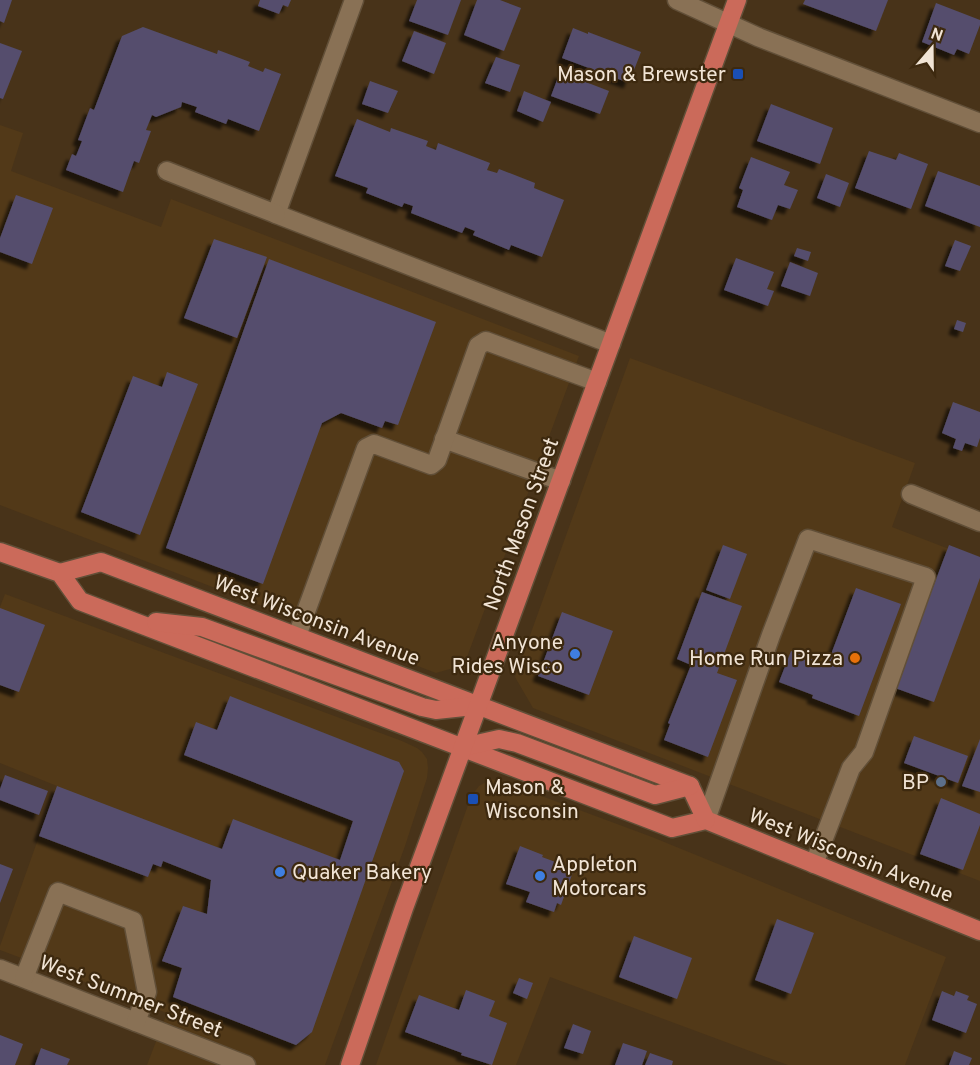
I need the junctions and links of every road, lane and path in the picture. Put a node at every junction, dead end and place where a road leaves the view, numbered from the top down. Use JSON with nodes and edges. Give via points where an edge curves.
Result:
{"nodes":[{"id":1,"x":354,"y":0,"type":"edge"},
{"id":2,"x":677,"y":0,"type":"edge"},
{"id":3,"x":737,"y":0,"type":"edge"},
{"id":4,"x":728,"y":23,"type":"junction"},
{"id":5,"x":980,"y":123,"type":"edge"},
{"id":6,"x":167,"y":171,"type":"dead end"},
{"id":7,"x":276,"y":214,"type":"junction"},
{"id":8,"x":611,"y":344,"type":"junction"},
{"id":9,"x":597,"y":382,"type":"junction"},
{"id":10,"x":444,"y":439,"type":"junction"},
{"id":11,"x":561,"y":481,"type":"junction"},
{"id":12,"x":911,"y":494,"type":"dead end"},
{"id":13,"x":980,"y":522,"type":"edge"},
{"id":14,"x":0,"y":552,"type":"edge"},
{"id":15,"x":60,"y":573,"type":"junction"},
{"id":16,"x":133,"y":620,"type":"junction"},
{"id":17,"x":297,"y":636,"type":"junction"},
{"id":18,"x":478,"y":706,"type":"junction"},
{"id":19,"x":463,"y":747,"type":"junction"},
{"id":20,"x":690,"y":786,"type":"junction"},
{"id":21,"x":706,"y":820,"type":"junction"},
{"id":22,"x":814,"y":864,"type":"junction"},
{"id":23,"x":980,"y":931,"type":"edge"},
{"id":24,"x":0,"y":969,"type":"edge"},
{"id":25,"x":24,"y":978,"type":"junction"},
{"id":26,"x":136,"y":1022,"type":"junction"},
{"id":27,"x":246,"y":1065,"type":"edge"},
{"id":28,"x":350,"y":1065,"type":"edge"}],
"edges":[{"from":1,"to":7,"type":"street"},
{"from":2,"to":4,"type":"street"},
{"from":3,"to":4,"type":"main road","name":"North Mason Street"},
{"from":4,"to":5,"type":"street"},
{"from":4,"to":8,"type":"main road","name":"North Mason Street"},
{"from":6,"to":7,"type":"street"},
{"from":7,"to":8,"type":"street"},
{"from":8,"to":9,"type":"main road","name":"North Mason Street"},
{"from":9,"to":10,"type":"street","via":[[486,341],[478,346]]},
{"from":9,"to":11,"type":"main road","name":"North Mason Street"},
{"from":10,"to":11,"type":"street"},
{"from":10,"to":17,"type":"street","via":[[437,460],[431,465],[374,444],[366,448]]},
{"from":11,"to":18,"type":"main road","name":"North Mason Street"},
{"from":12,"to":13,"type":"street"},
{"from":14,"to":15,"type":"main road"},
{"from":15,"to":16,"type":"main road","via":[[80,601]]},
{"from":15,"to":17,"type":"main road","name":"West Wisconsin Avenue","via":[[101,562]]},
{"from":16,"to":18,"type":"main road","via":[[202,627],[422,707],[436,710]]},
{"from":16,"to":19,"type":"main road"},
{"from":17,"to":18,"type":"main road","name":"West Wisconsin Avenue"},
{"from":18,"to":19,"type":"main road","name":"North Mason Street"},
{"from":18,"to":20,"type":"main road","name":"West Wisconsin Avenue"},
{"from":19,"to":20,"type":"main road","via":[[499,739],[517,743],[655,795]]},
{"from":19,"to":21,"type":"main road","via":[[672,828]]},
{"from":19,"to":28,"type":"main road","name":"North Mason Street"},
{"from":20,"to":21,"type":"main road"},
{"from":21,"to":22,"type":"main road","name":"West Wisconsin Avenue"},
{"from":21,"to":22,"type":"street","via":[[808,539],[926,577],[864,752],[851,768]]},
{"from":22,"to":23,"type":"main road","name":"West Wisconsin Avenue"},
{"from":24,"to":25,"type":"street","name":"West Summer Street"},
{"from":25,"to":26,"type":"street","name":"West Summer Street"},
{"from":25,"to":26,"type":"street","via":[[58,892],[133,921],[147,992]]},
{"from":26,"to":27,"type":"street","name":"West Summer Street"}]}
